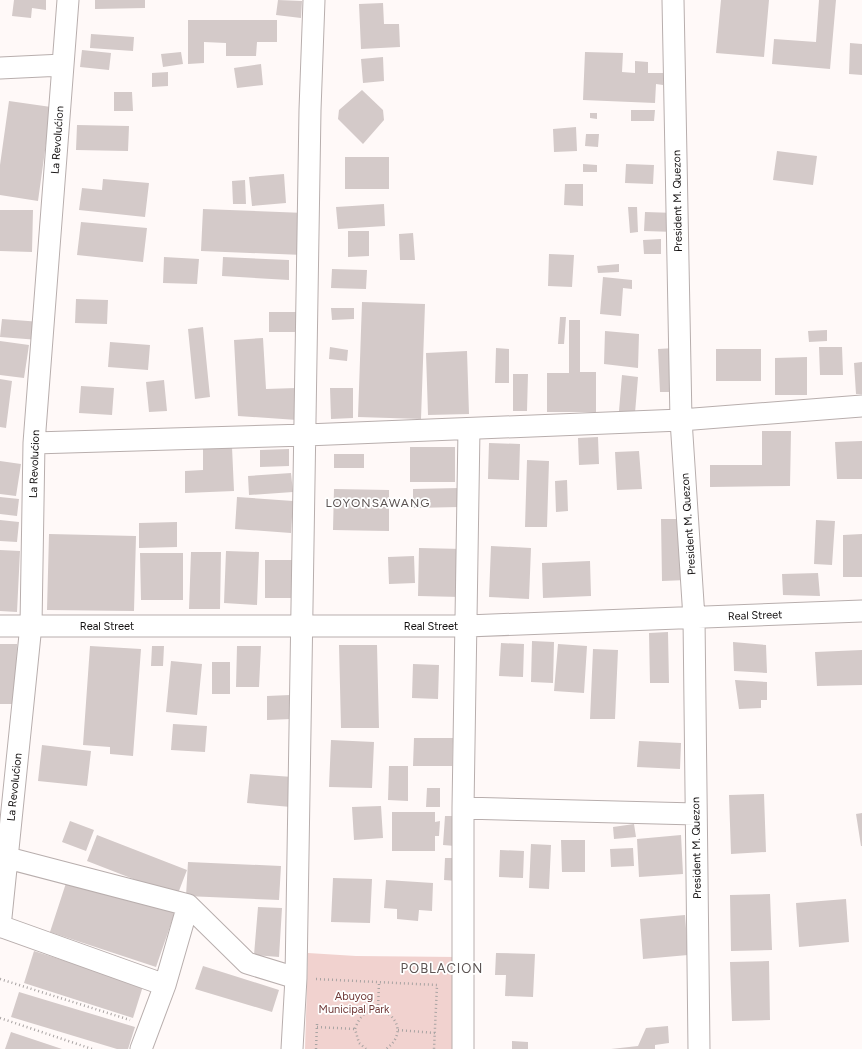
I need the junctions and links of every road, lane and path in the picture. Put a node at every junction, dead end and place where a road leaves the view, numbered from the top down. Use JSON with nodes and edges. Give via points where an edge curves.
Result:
{"nodes":[{"id":1,"x":68,"y":0,"type":"edge"},
{"id":2,"x":314,"y":0,"type":"edge"},
{"id":3,"x":673,"y":0,"type":"edge"},
{"id":4,"x":63,"y":65,"type":"junction"},
{"id":5,"x":0,"y":68,"type":"edge"},
{"id":6,"x":862,"y":406,"type":"edge"},
{"id":7,"x":680,"y":420,"type":"junction"},
{"id":8,"x":469,"y":429,"type":"junction"},
{"id":9,"x":306,"y":435,"type":"junction"},
{"id":10,"x":34,"y":443,"type":"junction"},
{"id":11,"x":862,"y":610,"type":"edge"},
{"id":12,"x":694,"y":618,"type":"junction"},
{"id":13,"x":31,"y":625,"type":"junction"},
{"id":14,"x":0,"y":626,"type":"edge"},
{"id":15,"x":467,"y":626,"type":"junction"},
{"id":16,"x":303,"y":627,"type":"junction"},
{"id":17,"x":463,"y":808,"type":"junction"},
{"id":18,"x":696,"y":814,"type":"junction"},
{"id":19,"x":4,"y":856,"type":"edge"},
{"id":20,"x":188,"y":905,"type":"junction"},
{"id":21,"x":0,"y":926,"type":"edge"},
{"id":22,"x":296,"y":978,"type":"junction"},
{"id":23,"x":0,"y":979,"type":"edge"},
{"id":24,"x":379,"y":983,"type":"junction"},
{"id":25,"x":165,"y":985,"type":"junction"},
{"id":26,"x":378,"y":1009,"type":"junction"},
{"id":27,"x":0,"y":1018,"type":"edge"},
{"id":28,"x":150,"y":1026,"type":"junction"},
{"id":29,"x":317,"y":1027,"type":"dead end"},
{"id":30,"x":355,"y":1029,"type":"junction"},
{"id":31,"x":398,"y":1030,"type":"junction"},
{"id":32,"x":435,"y":1032,"type":"junction"},
{"id":33,"x":92,"y":1049,"type":"edge"},
{"id":34,"x":141,"y":1049,"type":"edge"},
{"id":35,"x":292,"y":1049,"type":"edge"},
{"id":36,"x":366,"y":1049,"type":"edge"},
{"id":37,"x":386,"y":1049,"type":"edge"},
{"id":38,"x":434,"y":1049,"type":"edge"},
{"id":39,"x":463,"y":1049,"type":"edge"},
{"id":40,"x":699,"y":1049,"type":"edge"}],
"edges":[{"from":1,"to":4,"type":"street","name":"La Revolućion"},
{"from":2,"to":9,"type":"street"},
{"from":3,"to":7,"type":"street","name":"President M. Quezon"},
{"from":4,"to":5,"type":"street"},
{"from":4,"to":10,"type":"street","name":"La Revolućion"},
{"from":6,"to":7,"type":"street"},
{"from":7,"to":8,"type":"street"},
{"from":7,"to":12,"type":"street","name":"President M. Quezon"},
{"from":8,"to":9,"type":"street"},
{"from":8,"to":15,"type":"street"},
{"from":9,"to":10,"type":"street"},
{"from":9,"to":16,"type":"street"},
{"from":10,"to":13,"type":"street","name":"La Revolućion"},
{"from":11,"to":12,"type":"street","name":"Real Street"},
{"from":12,"to":15,"type":"street","name":"Real Street"},
{"from":12,"to":18,"type":"street","name":"President M. Quezon"},
{"from":13,"to":14,"type":"street","name":"Real Street"},
{"from":13,"to":16,"type":"street","name":"Real Street"},
{"from":13,"to":19,"type":"street","name":"La Revolućion"},
{"from":15,"to":16,"type":"street","name":"Real Street"},
{"from":15,"to":17,"type":"street"},
{"from":16,"to":22,"type":"street"},
{"from":17,"to":18,"type":"street"},
{"from":17,"to":39,"type":"street"},
{"from":18,"to":40,"type":"street","name":"President M. Quezon"},
{"from":19,"to":20,"type":"street"},
{"from":19,"to":21,"type":"street","name":"La Revolućion"},
{"from":20,"to":22,"type":"street","via":[[247,963]]},
{"from":20,"to":25,"type":"street"},
{"from":21,"to":25,"type":"street"},
{"from":22,"to":24,"type":"path"},
{"from":22,"to":35,"type":"street"},
{"from":23,"to":28,"type":"path"},
{"from":24,"to":26,"type":"path"},
{"from":24,"to":32,"type":"path","via":[[436,985]]},
{"from":25,"to":28,"type":"street"},
{"from":26,"to":30,"type":"path","via":[[362,1015]]},
{"from":26,"to":31,"type":"path","via":[[390,1014]]},
{"from":27,"to":33,"type":"path"},
{"from":28,"to":34,"type":"street"},
{"from":29,"to":30,"type":"path"},
{"from":30,"to":36,"type":"path","via":[[359,1043]]},
{"from":31,"to":32,"type":"path"},
{"from":31,"to":37,"type":"path","via":[[397,1038]]},
{"from":32,"to":38,"type":"path"}]}
